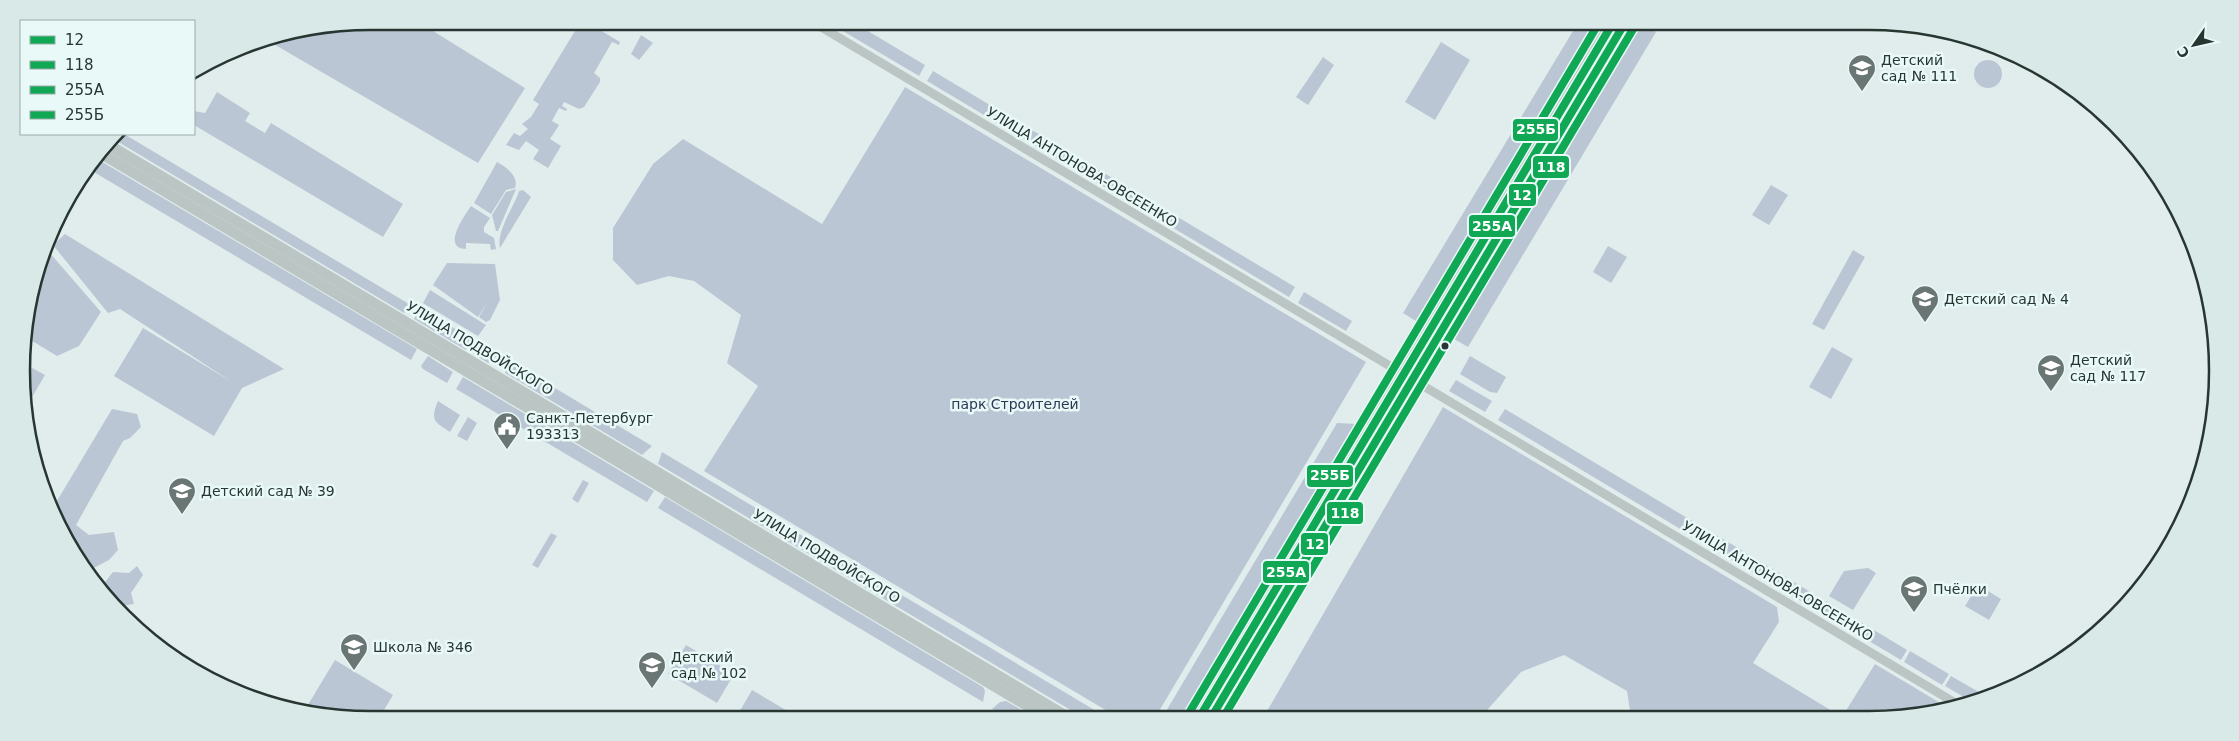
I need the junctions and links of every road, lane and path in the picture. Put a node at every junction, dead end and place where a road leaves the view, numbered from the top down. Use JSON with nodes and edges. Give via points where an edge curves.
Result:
{"nodes":[{"id":1,"x":825,"y":30,"type":"edge"},
{"id":2,"x":1607,"y":30,"type":"edge"},
{"id":3,"x":1621,"y":30,"type":"edge"},
{"id":4,"x":113,"y":147,"type":"edge"},
{"id":5,"x":106,"y":156,"type":"edge"},
{"id":6,"x":1402,"y":373,"type":"junction"},
{"id":7,"x":1413,"y":380,"type":"junction"},
{"id":8,"x":1952,"y":700,"type":"edge"},
{"id":9,"x":1036,"y":711,"type":"edge"},
{"id":10,"x":1057,"y":711,"type":"edge"},
{"id":11,"x":1202,"y":711,"type":"edge"},
{"id":12,"x":1215,"y":711,"type":"edge"}],
"edges":[{"from":1,"to":6,"type":"street","name":"УЛИЦА АНТОНОВА-ОВСЕЕНКО"},
{"from":2,"to":6,"type":"street"},
{"from":3,"to":7,"type":"street"},
{"from":4,"to":10,"type":"street","name":"УЛИЦА ПОДВОЙСКОГО"},
{"from":5,"to":9,"type":"street","name":"УЛИЦА ПОДВОЙСКОГО"},
{"from":6,"to":7,"type":"street","name":"УЛИЦА АНТОНОВА-ОВСЕЕНКО"},
{"from":6,"to":11,"type":"street"},
{"from":7,"to":8,"type":"street","name":"УЛИЦА АНТОНОВА-ОВСЕЕНКО"},
{"from":7,"to":12,"type":"street"}]}
